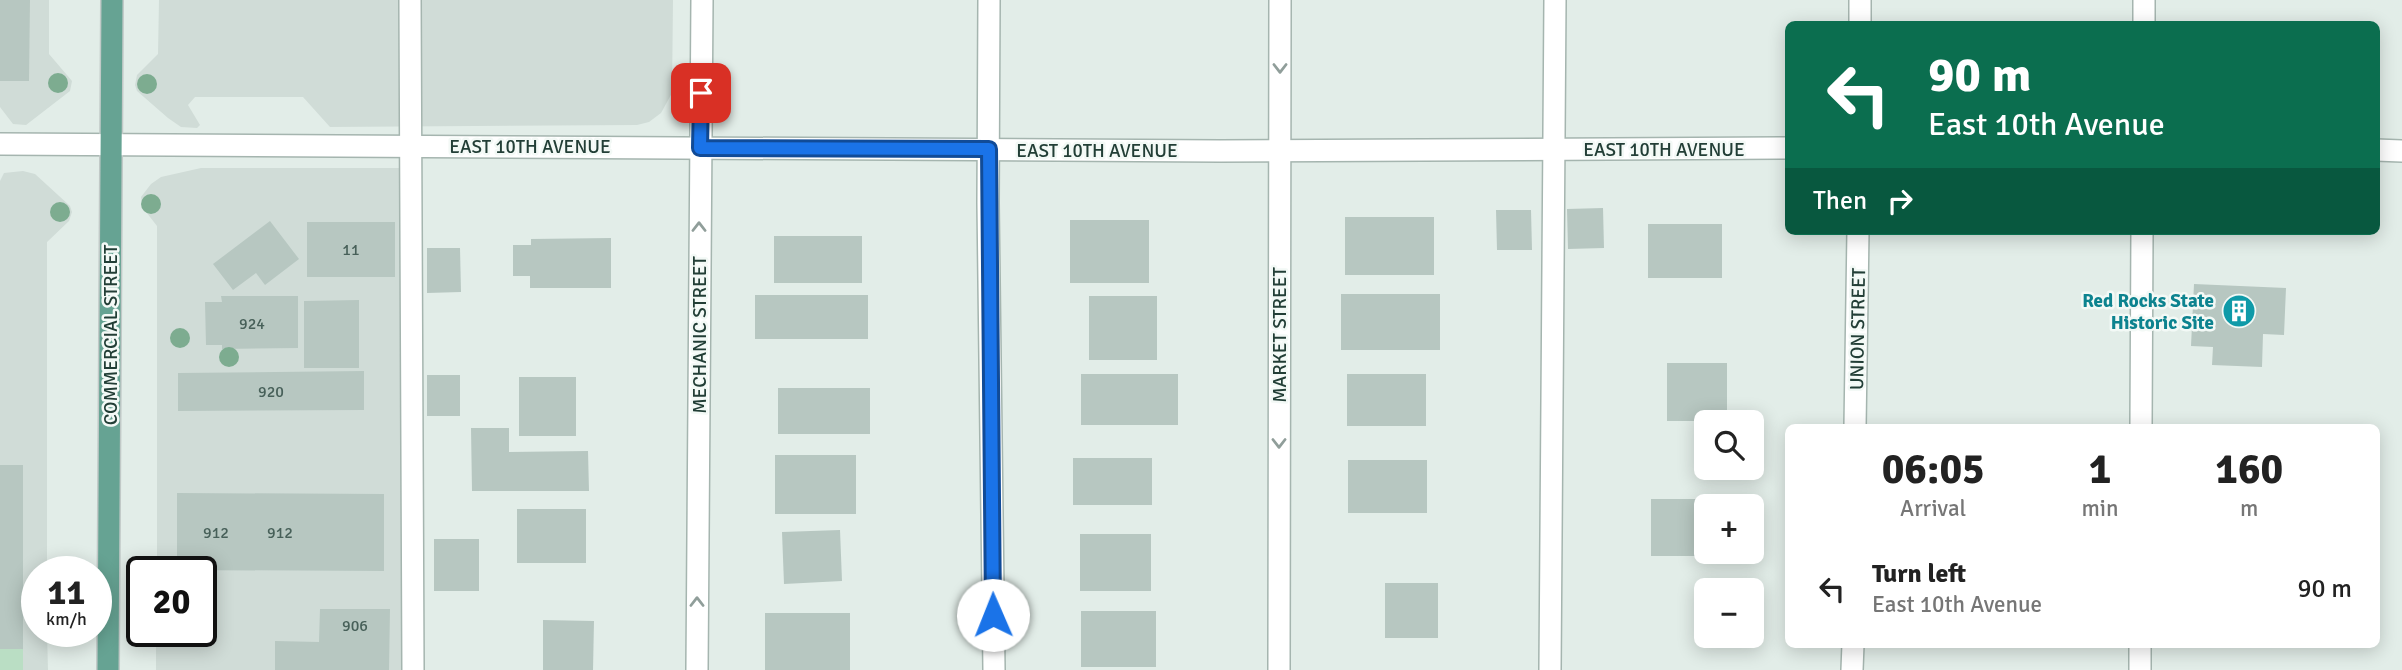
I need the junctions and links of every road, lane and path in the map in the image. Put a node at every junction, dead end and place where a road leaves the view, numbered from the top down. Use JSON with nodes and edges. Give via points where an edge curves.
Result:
{"nodes":[{"id":1,"x":112,"y":0,"type":"edge"},
{"id":2,"x":410,"y":0,"type":"edge"},
{"id":3,"x":702,"y":0,"type":"edge"},
{"id":4,"x":989,"y":0,"type":"edge"},
{"id":5,"x":1280,"y":0,"type":"edge"},
{"id":6,"x":1555,"y":0,"type":"edge"},
{"id":7,"x":1860,"y":0,"type":"edge"},
{"id":8,"x":2144,"y":0,"type":"edge"},
{"id":9,"x":1860,"y":21,"type":"edge"},
{"id":10,"x":2144,"y":21,"type":"edge"},
{"id":11,"x":0,"y":144,"type":"edge"},
{"id":12,"x":111,"y":144,"type":"junction"},
{"id":13,"x":410,"y":146,"type":"junction"},
{"id":14,"x":700,"y":148,"type":"junction"},
{"id":15,"x":1785,"y":148,"type":"edge"},
{"id":16,"x":989,"y":149,"type":"junction"},
{"id":17,"x":1554,"y":149,"type":"junction"},
{"id":18,"x":2380,"y":150,"type":"edge"},
{"id":19,"x":1279,"y":151,"type":"junction"},
{"id":20,"x":2402,"y":151,"type":"edge"},
{"id":21,"x":1858,"y":235,"type":"edge"},
{"id":22,"x":2142,"y":235,"type":"edge"},
{"id":23,"x":1856,"y":424,"type":"edge"},
{"id":24,"x":2141,"y":424,"type":"edge"},
{"id":25,"x":1853,"y":648,"type":"edge"},
{"id":26,"x":2140,"y":648,"type":"edge"},
{"id":27,"x":108,"y":670,"type":"edge"},
{"id":28,"x":413,"y":670,"type":"edge"},
{"id":29,"x":697,"y":670,"type":"edge"},
{"id":30,"x":994,"y":670,"type":"edge"},
{"id":31,"x":1279,"y":670,"type":"edge"},
{"id":32,"x":1550,"y":670,"type":"edge"},
{"id":33,"x":1852,"y":670,"type":"edge"},
{"id":34,"x":2140,"y":670,"type":"edge"}],
"edges":[{"from":1,"to":12,"type":"main road","name":"COMMERCIAL STREET"},
{"from":2,"to":13,"type":"street"},
{"from":3,"to":14,"type":"street","name":"MECHANIC STREET"},
{"from":4,"to":16,"type":"street"},
{"from":5,"to":19,"type":"street","name":"MARKET STREET","one_way":true},
{"from":6,"to":17,"type":"street"},
{"from":7,"to":9,"type":"street"},
{"from":8,"to":10,"type":"street"},
{"from":11,"to":12,"type":"street","name":"EAST 10TH AVENUE"},
{"from":12,"to":13,"type":"street","name":"EAST 10TH AVENUE"},
{"from":12,"to":27,"type":"main road","name":"COMMERCIAL STREET"},
{"from":13,"to":14,"type":"street","name":"EAST 10TH AVENUE"},
{"from":13,"to":28,"type":"street"},
{"from":14,"to":16,"type":"street","name":"EAST 10TH AVENUE"},
{"from":29,"to":14,"type":"street","name":"MECHANIC STREET","one_way":true},
{"from":15,"to":17,"type":"street","name":"EAST 10TH AVENUE"},
{"from":16,"to":19,"type":"street","name":"EAST 10TH AVENUE"},
{"from":16,"to":30,"type":"street"},
{"from":17,"to":19,"type":"street","name":"EAST 10TH AVENUE"},
{"from":17,"to":32,"type":"street"},
{"from":18,"to":20,"type":"street"},
{"from":19,"to":31,"type":"street","name":"MARKET STREET","one_way":true},
{"from":21,"to":23,"type":"street","name":"UNION STREET"},
{"from":22,"to":24,"type":"street"},
{"from":25,"to":33,"type":"street"},
{"from":26,"to":34,"type":"street"}]}
